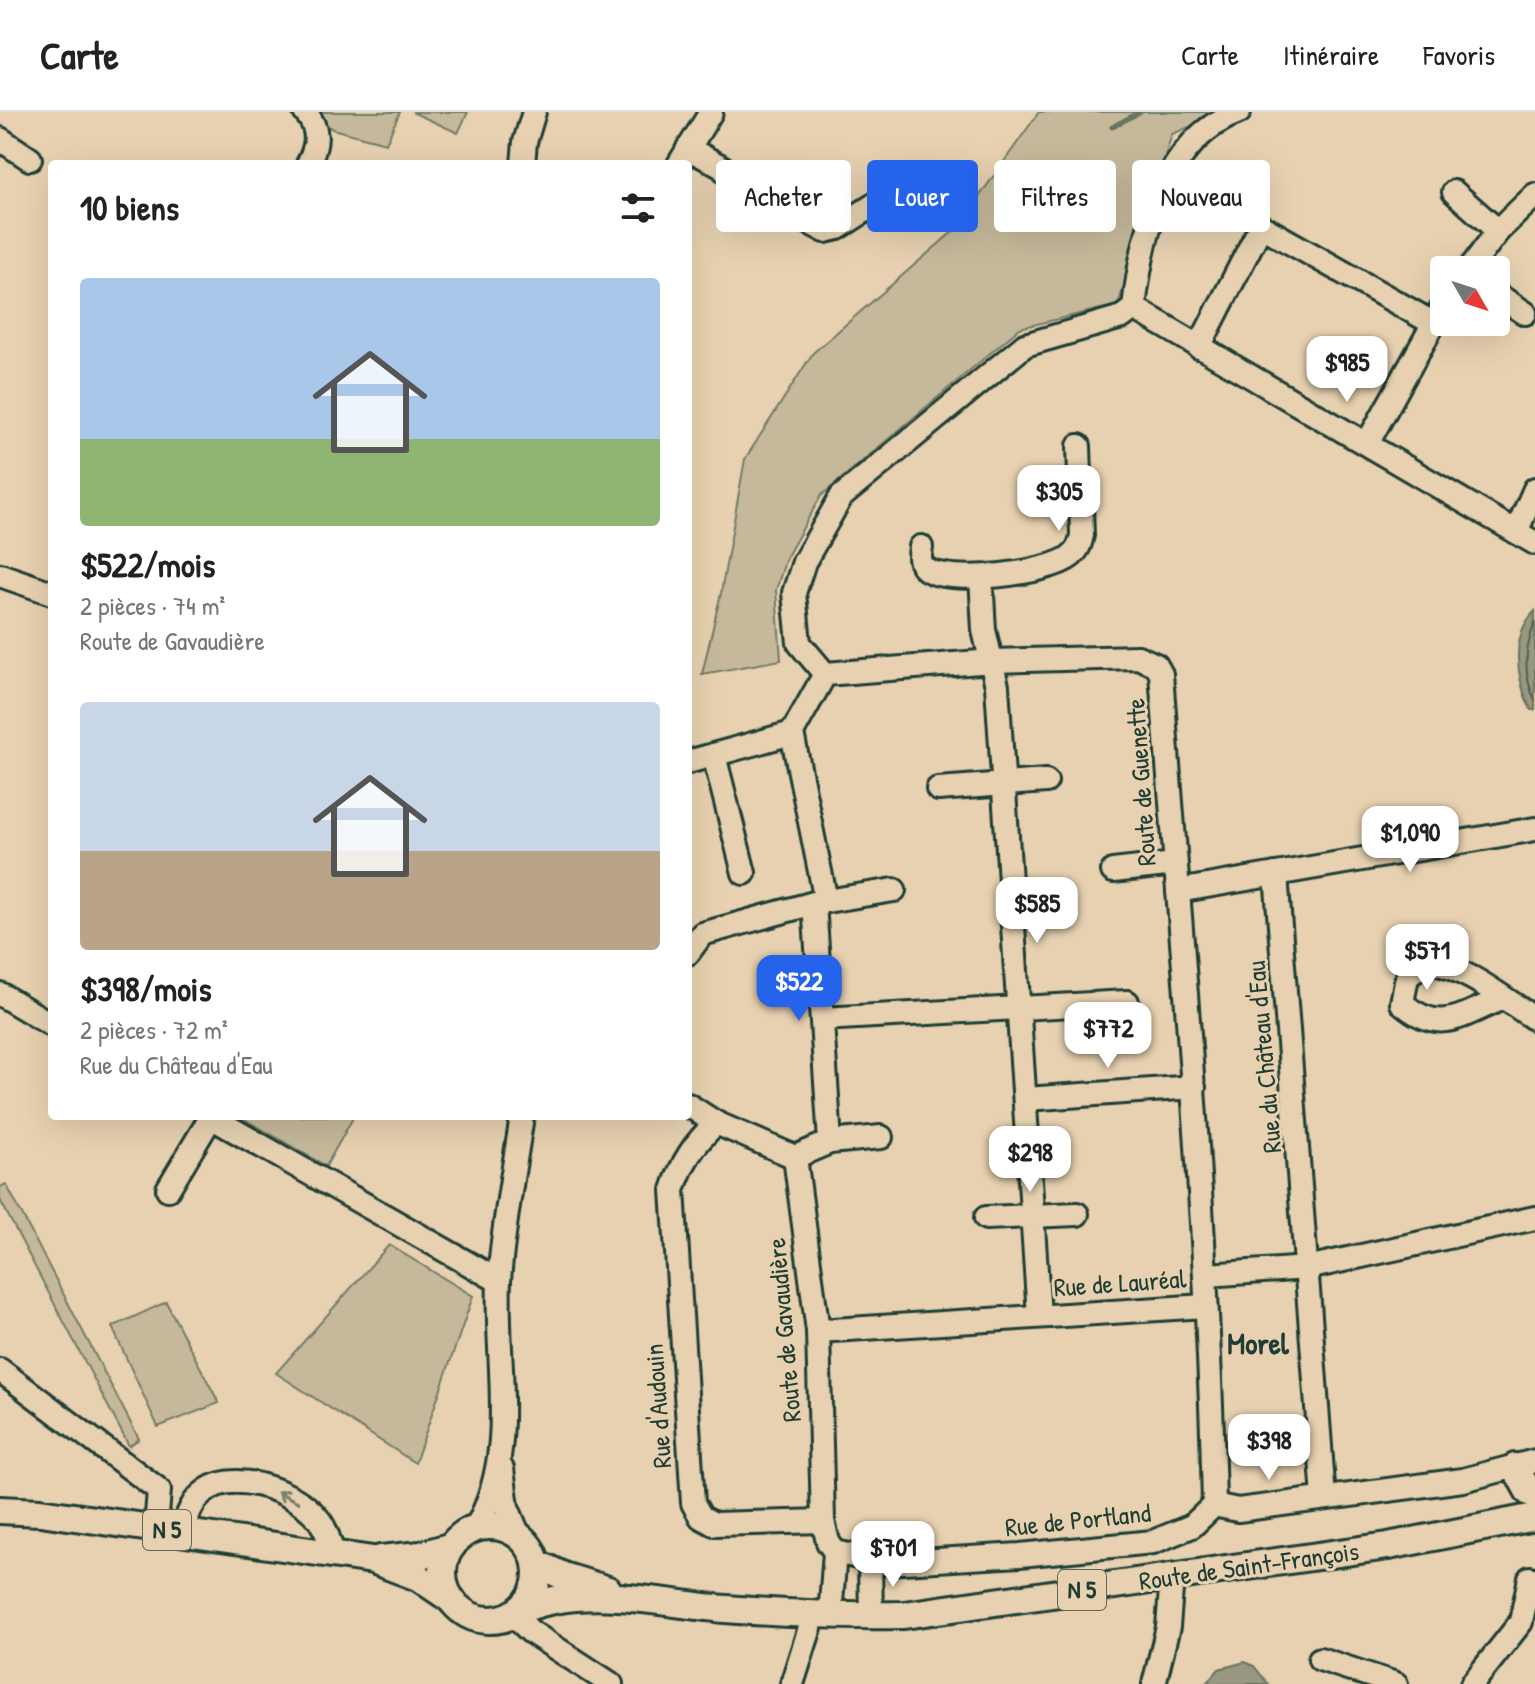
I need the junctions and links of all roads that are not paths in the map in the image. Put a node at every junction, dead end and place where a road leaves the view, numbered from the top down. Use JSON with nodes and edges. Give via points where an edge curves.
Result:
{"nodes":[{"id":1,"x":305,"y":112,"type":"edge"},
{"id":2,"x":534,"y":112,"type":"edge"},
{"id":3,"x":711,"y":112,"type":"edge"},
{"id":4,"x":1239,"y":112,"type":"edge"},
{"id":5,"x":1,"y":142,"type":"edge"},
{"id":6,"x":684,"y":156,"type":"edge"},
{"id":7,"x":30,"y":159,"type":"dead end"},
{"id":8,"x":310,"y":160,"type":"edge"},
{"id":9,"x":523,"y":160,"type":"edge"},
{"id":10,"x":1454,"y":192,"type":"dead end"},
{"id":11,"x":1535,"y":195,"type":"edge"},
{"id":12,"x":867,"y":209,"type":"edge"},
{"id":13,"x":1498,"y":231,"type":"junction"},
{"id":14,"x":1479,"y":256,"type":"edge"},
{"id":15,"x":1510,"y":303,"type":"edge"},
{"id":16,"x":1134,"y":308,"type":"junction"},
{"id":17,"x":1430,"y":309,"type":"edge"},
{"id":18,"x":1525,"y":313,"type":"dead end"},
{"id":19,"x":1430,"y":328,"type":"edge"},
{"id":20,"x":1199,"y":347,"type":"junction"},
{"id":21,"x":1368,"y":442,"type":"junction"},
{"id":22,"x":1079,"y":446,"type":"dead end"},
{"id":23,"x":1535,"y":489,"type":"edge"},
{"id":24,"x":1526,"y":537,"type":"edge"},
{"id":25,"x":921,"y":547,"type":"dead end"},
{"id":26,"x":0,"y":575,"type":"edge"},
{"id":27,"x":981,"y":577,"type":"junction"},
{"id":28,"x":48,"y":592,"type":"edge"},
{"id":29,"x":993,"y":661,"type":"junction"},
{"id":30,"x":825,"y":674,"type":"junction"},
{"id":31,"x":792,"y":733,"type":"junction"},
{"id":32,"x":714,"y":755,"type":"junction"},
{"id":33,"x":692,"y":761,"type":"edge"},
{"id":34,"x":1046,"y":781,"type":"dead end"},
{"id":35,"x":1003,"y":783,"type":"junction"},
{"id":36,"x":938,"y":789,"type":"dead end"},
{"id":37,"x":1535,"y":829,"type":"edge"},
{"id":38,"x":1175,"y":864,"type":"junction"},
{"id":39,"x":1113,"y":871,"type":"dead end"},
{"id":40,"x":744,"y":873,"type":"dead end"},
{"id":41,"x":1276,"y":874,"type":"junction"},
{"id":42,"x":894,"y":890,"type":"dead end"},
{"id":43,"x":1178,"y":891,"type":"junction"},
{"id":44,"x":820,"y":902,"type":"junction"},
{"id":45,"x":695,"y":928,"type":"edge"},
{"id":46,"x":0,"y":994,"type":"edge"},
{"id":47,"x":1503,"y":998,"type":"dead end"},
{"id":48,"x":1127,"y":1002,"type":"dead end"},
{"id":49,"x":1018,"y":1007,"type":"junction"},
{"id":50,"x":822,"y":1019,"type":"junction"},
{"id":51,"x":1535,"y":1019,"type":"edge"},
{"id":52,"x":48,"y":1023,"type":"edge"},
{"id":53,"x":1194,"y":1087,"type":"junction"},
{"id":54,"x":1026,"y":1099,"type":"junction"},
{"id":55,"x":692,"y":1108,"type":"edge"},
{"id":56,"x":208,"y":1120,"type":"edge"},
{"id":57,"x":215,"y":1120,"type":"edge"},
{"id":58,"x":521,"y":1120,"type":"edge"},
{"id":59,"x":716,"y":1123,"type":"junction"},
{"id":60,"x":881,"y":1137,"type":"dead end"},
{"id":61,"x":830,"y":1142,"type":"junction"},
{"id":62,"x":795,"y":1157,"type":"junction"},
{"id":63,"x":168,"y":1189,"type":"dead end"},
{"id":64,"x":1077,"y":1214,"type":"dead end"},
{"id":65,"x":1033,"y":1217,"type":"junction"},
{"id":66,"x":986,"y":1218,"type":"dead end"},
{"id":67,"x":1535,"y":1218,"type":"edge"},
{"id":68,"x":1307,"y":1268,"type":"junction"},
{"id":69,"x":1207,"y":1275,"type":"junction"},
{"id":70,"x":499,"y":1281,"type":"junction"},
{"id":71,"x":1205,"y":1306,"type":"junction"},
{"id":72,"x":1039,"y":1316,"type":"junction"},
{"id":73,"x":818,"y":1331,"type":"junction"},
{"id":74,"x":0,"y":1370,"type":"edge"},
{"id":75,"x":501,"y":1456,"type":"junction"},
{"id":76,"x":1525,"y":1464,"type":"edge"},
{"id":77,"x":1535,"y":1494,"type":"edge"},
{"id":78,"x":1324,"y":1498,"type":"junction"},
{"id":79,"x":1214,"y":1505,"type":"junction"},
{"id":80,"x":0,"y":1510,"type":"edge"},
{"id":81,"x":1535,"y":1517,"type":"edge"},
{"id":82,"x":823,"y":1521,"type":"junction"},
{"id":83,"x":476,"y":1528,"type":"junction"},
{"id":84,"x":169,"y":1530,"type":"junction"},
{"id":85,"x":519,"y":1536,"type":"junction"},
{"id":86,"x":452,"y":1546,"type":"junction"},
{"id":87,"x":835,"y":1552,"type":"junction"},
{"id":88,"x":333,"y":1556,"type":"junction"},
{"id":89,"x":373,"y":1560,"type":"junction"},
{"id":90,"x":870,"y":1562,"type":"junction"},
{"id":91,"x":536,"y":1563,"type":"junction"},
{"id":92,"x":1172,"y":1577,"type":"junction"},
{"id":93,"x":1530,"y":1578,"type":"dead end"},
{"id":94,"x":627,"y":1597,"type":"junction"},
{"id":95,"x":452,"y":1600,"type":"junction"},
{"id":96,"x":516,"y":1612,"type":"junction"},
{"id":97,"x":822,"y":1615,"type":"junction"},
{"id":98,"x":871,"y":1616,"type":"junction"},
{"id":99,"x":1320,"y":1659,"type":"dead end"},
{"id":100,"x":611,"y":1684,"type":"edge"},
{"id":101,"x":792,"y":1684,"type":"edge"},
{"id":102,"x":1154,"y":1684,"type":"edge"},
{"id":103,"x":1396,"y":1684,"type":"edge"},
{"id":104,"x":1472,"y":1684,"type":"edge"}],
"edges":[{"from":1,"to":8,"type":"street","via":[[318,145]]},
{"from":2,"to":9,"type":"street"},
{"from":3,"to":6,"type":"street"},
{"from":4,"to":16,"type":"street","via":[[1220,119],[1178,159],[1139,261]]},
{"from":5,"to":7,"type":"street"},
{"from":6,"to":12,"type":"street","via":[[722,167],[735,183],[825,231]]},
{"from":10,"to":13,"type":"street"},
{"from":11,"to":13,"type":"street"},
{"from":13,"to":14,"type":"street"},
{"from":15,"to":18,"type":"street"},
{"from":16,"to":20,"type":"street"},
{"from":16,"to":30,"type":"street","via":[[1122,317],[1025,345],[841,497],[804,562],[794,593],[799,643]]},
{"from":17,"to":20,"type":"street","via":[[1261,226]]},
{"from":19,"to":21,"type":"street"},
{"from":20,"to":21,"type":"street"},
{"from":21,"to":24,"type":"street"},
{"from":22,"to":27,"type":"street","via":[[1080,546],[1048,566]]},
{"from":23,"to":24,"type":"street"},
{"from":25,"to":27,"type":"street","via":[[924,568]]},
{"from":26,"to":28,"type":"street"},
{"from":27,"to":29,"type":"street","via":[[984,630]]},
{"from":29,"to":30,"type":"street","name":"Route de Guenette"},
{"from":29,"to":35,"type":"street"},
{"from":29,"to":38,"type":"street","name":"Route de Guenette","via":[[1138,657],[1156,665],[1161,674]]},
{"from":30,"to":31,"type":"street"},
{"from":31,"to":32,"type":"street"},
{"from":31,"to":44,"type":"street"},
{"from":32,"to":33,"type":"street"},
{"from":32,"to":40,"type":"street"},
{"from":34,"to":35,"type":"street"},
{"from":35,"to":36,"type":"street"},
{"from":35,"to":49,"type":"street"},
{"from":37,"to":41,"type":"street"},
{"from":38,"to":39,"type":"street"},
{"from":38,"to":43,"type":"street","name":"Route de Guenette"},
{"from":41,"to":43,"type":"street"},
{"from":41,"to":68,"type":"street","name":"Rue du Château d'Eau"},
{"from":42,"to":44,"type":"street"},
{"from":43,"to":53,"type":"street","name":"Route de Guenette"},
{"from":44,"to":45,"type":"street"},
{"from":44,"to":50,"type":"street"},
{"from":46,"to":52,"type":"street"},
{"from":47,"to":51,"type":"street"},
{"from":48,"to":49,"type":"street"},
{"from":49,"to":50,"type":"street"},
{"from":49,"to":54,"type":"street"},
{"from":50,"to":61,"type":"street"},
{"from":53,"to":54,"type":"street"},
{"from":53,"to":69,"type":"street","name":"Route de Guenette"},
{"from":54,"to":65,"type":"street"},
{"from":55,"to":59,"type":"street"},
{"from":56,"to":63,"type":"street"},
{"from":57,"to":70,"type":"street"},
{"from":58,"to":70,"type":"street"},
{"from":59,"to":62,"type":"street"},
{"from":59,"to":82,"type":"street","name":"Rue d'Audouin","via":[[680,1166],[673,1190],[693,1503],[701,1517],[714,1524]]},
{"from":60,"to":61,"type":"street"},
{"from":61,"to":62,"type":"street"},
{"from":62,"to":73,"type":"street","name":"Route de Gavaudière"},
{"from":64,"to":65,"type":"street"},
{"from":65,"to":66,"type":"street"},
{"from":65,"to":72,"type":"street"},
{"from":67,"to":68,"type":"street","name":"Rue de Lauréal"},
{"from":68,"to":69,"type":"street","name":"Rue de Lauréal"},
{"from":68,"to":78,"type":"street","name":"Rue du Château d'Eau"},
{"from":69,"to":71,"type":"street","name":"Rue de Lauréal"},
{"from":70,"to":75,"type":"street"},
{"from":71,"to":72,"type":"street","name":"Rue de Lauréal"},
{"from":71,"to":79,"type":"street"},
{"from":72,"to":73,"type":"street","name":"Rue de Lauréal"},
{"from":73,"to":82,"type":"street","name":"Route de Gavaudière"},
{"from":74,"to":84,"type":"street","via":[[159,1490]]},
{"from":75,"to":83,"type":"street"},
{"from":75,"to":85,"type":"street","via":[[507,1507]]},
{"from":76,"to":77,"type":"main road","via":[[1529,1492]]},
{"from":76,"to":78,"type":"street","via":[[1463,1480]]},
{"from":78,"to":79,"type":"street","via":[[1238,1510]]},
{"from":79,"to":90,"type":"street","name":"Rue de Portland","via":[[1192,1526],[1153,1542]]},
{"from":80,"to":84,"type":"main road","number":"N 5"},
{"from":81,"to":92,"type":"main road","name":"Route de Saint-François","number":"N 5","via":[[1388,1546]]},
{"from":82,"to":87,"type":"street","name":"Route de Gavaudière"},
{"from":83,"to":85,"type":"main road","via":[[499,1527]]},
{"from":83,"to":86,"type":"main road","number":"N 5"},
{"from":84,"to":88,"type":"main road","number":"N 5"},
{"from":88,"to":84,"type":"street","one_way":true,"via":[[326,1530],[309,1509],[251,1483],[203,1492]]},
{"from":85,"to":91,"type":"main road"},
{"from":86,"to":89,"type":"main road","number":"N 5"},
{"from":86,"to":95,"type":"main road","via":[[443,1573]]},
{"from":87,"to":90,"type":"street","name":"Rue de Portland"},
{"from":87,"to":97,"type":"street","name":"Route de Gavaudière"},
{"from":88,"to":89,"type":"main road","number":"N 5"},
{"from":89,"to":95,"type":"main road","number":"N 5","via":[[418,1577]]},
{"from":90,"to":98,"type":"street"},
{"from":91,"to":94,"type":"main road","name":"Route de Saint-François","number":"N 5"},
{"from":91,"to":96,"type":"main road","via":[[536,1584]]},
{"from":92,"to":98,"type":"main road","name":"Route de Saint-François","number":"N 5"},
{"from":92,"to":102,"type":"street","via":[[1168,1627]]},
{"from":93,"to":104,"type":"street","via":[[1521,1622]]},
{"from":94,"to":96,"type":"main road","name":"Route de Saint-François","number":"N 5","via":[[554,1598]]},
{"from":94,"to":97,"type":"main road","name":"Route de Saint-François","number":"N 5"},
{"from":95,"to":96,"type":"main road","number":"N 5","via":[[476,1618],[491,1620]]},
{"from":96,"to":100,"type":"street","via":[[531,1632]]},
{"from":97,"to":98,"type":"main road","name":"Route de Saint-François","number":"N 5"},
{"from":97,"to":101,"type":"street","name":"Route de Gavaudière"},
{"from":99,"to":103,"type":"street"}]}
